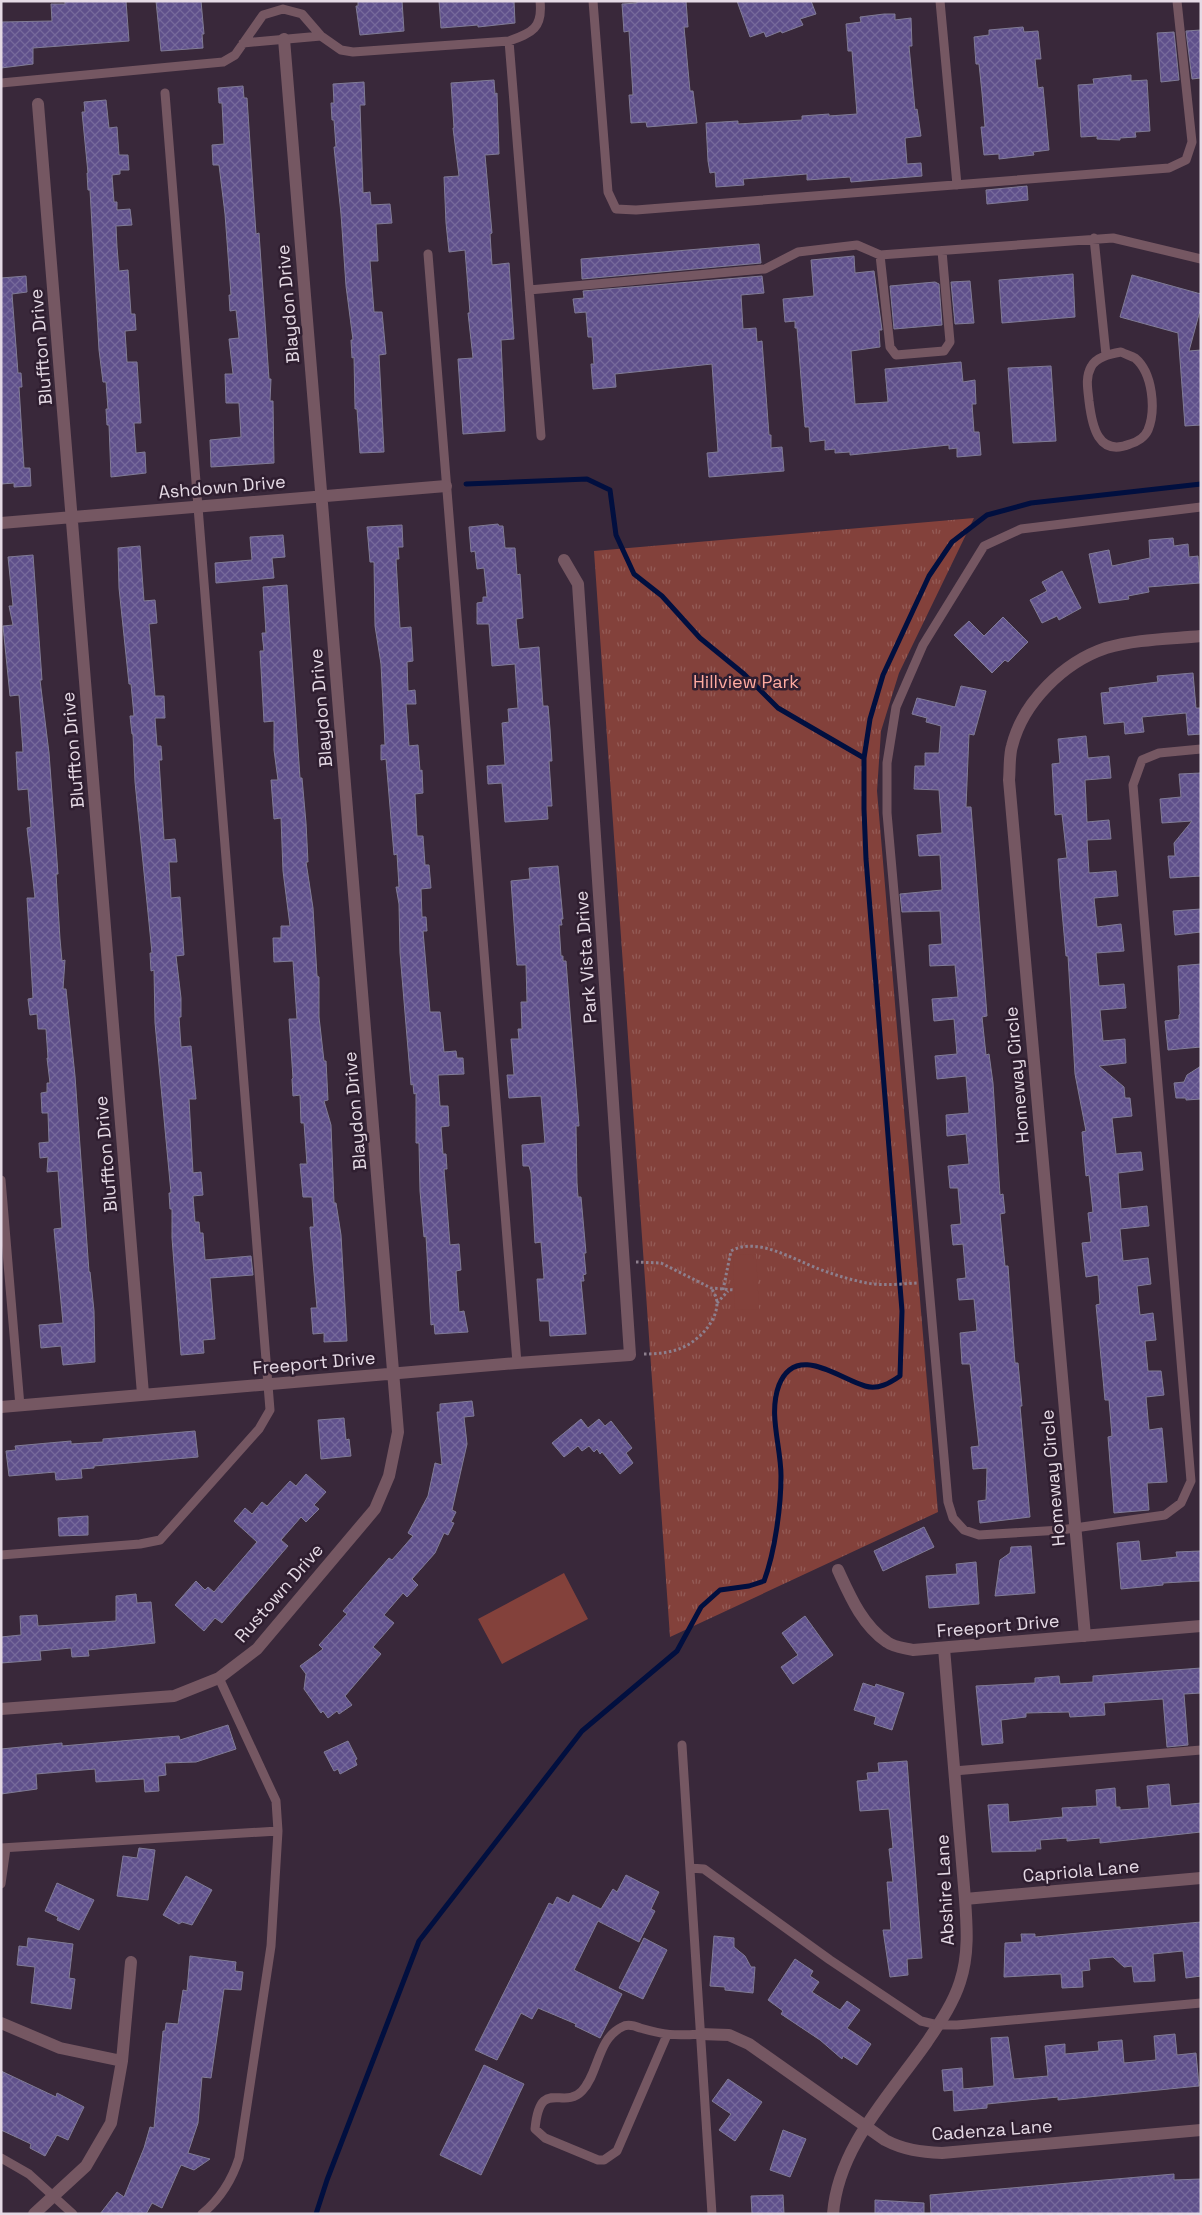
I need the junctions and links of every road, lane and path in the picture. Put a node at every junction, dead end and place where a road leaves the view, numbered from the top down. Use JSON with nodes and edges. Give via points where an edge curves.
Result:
{"nodes":[{"id":1,"x":540,"y":1,"type":"edge"},
{"id":2,"x":592,"y":1,"type":"edge"},
{"id":3,"x":940,"y":1,"type":"edge"},
{"id":4,"x":1177,"y":1,"type":"edge"},
{"id":5,"x":320,"y":36,"type":"junction"},
{"id":6,"x":284,"y":39,"type":"junction"},
{"id":7,"x":509,"y":41,"type":"junction"},
{"id":8,"x":243,"y":43,"type":"junction"},
{"id":9,"x":1,"y":83,"type":"edge"},
{"id":10,"x":165,"y":93,"type":"dead end"},
{"id":11,"x":38,"y":104,"type":"dead end"},
{"id":12,"x":958,"y":185,"type":"junction"},
{"id":13,"x":1094,"y":238,"type":"junction"},
{"id":14,"x":942,"y":251,"type":"junction"},
{"id":15,"x":428,"y":254,"type":"dead end"},
{"id":16,"x":880,"y":255,"type":"junction"},
{"id":17,"x":1201,"y":259,"type":"edge"},
{"id":18,"x":529,"y":290,"type":"junction"},
{"id":19,"x":1106,"y":355,"type":"junction"},
{"id":20,"x":541,"y":436,"type":"dead end"},
{"id":21,"x":446,"y":486,"type":"junction"},
{"id":22,"x":322,"y":497,"type":"junction"},
{"id":23,"x":197,"y":507,"type":"junction"},
{"id":24,"x":1201,"y":507,"type":"edge"},
{"id":25,"x":72,"y":517,"type":"junction"},
{"id":26,"x":1,"y":523,"type":"edge"},
{"id":27,"x":564,"y":560,"type":"dead end"},
{"id":28,"x":1201,"y":636,"type":"edge"},
{"id":29,"x":1201,"y":749,"type":"edge"},
{"id":30,"x":1,"y":1180,"type":"edge"},
{"id":31,"x":624,"y":1262,"type":"junction"},
{"id":32,"x":908,"y":1283,"type":"dead end"},
{"id":33,"x":711,"y":1288,"type":"junction"},
{"id":34,"x":723,"y":1290,"type":"junction"},
{"id":35,"x":734,"y":1290,"type":"dead end"},
{"id":36,"x":728,"y":1291,"type":"junction"},
{"id":37,"x":717,"y":1303,"type":"junction"},
{"id":38,"x":661,"y":1353,"type":"dead end"},
{"id":39,"x":630,"y":1355,"type":"joint"},
{"id":40,"x":517,"y":1363,"type":"junction"},
{"id":41,"x":394,"y":1374,"type":"junction"},
{"id":42,"x":268,"y":1384,"type":"junction"},
{"id":43,"x":143,"y":1394,"type":"junction"},
{"id":44,"x":20,"y":1406,"type":"junction"},
{"id":45,"x":1,"y":1407,"type":"edge"},
{"id":46,"x":1075,"y":1528,"type":"junction"},
{"id":47,"x":1,"y":1555,"type":"edge"},
{"id":48,"x":838,"y":1570,"type":"dead end"},
{"id":49,"x":1201,"y":1626,"type":"edge"},
{"id":50,"x":1085,"y":1636,"type":"junction"},
{"id":51,"x":944,"y":1648,"type":"junction"},
{"id":52,"x":218,"y":1678,"type":"junction"},
{"id":53,"x":1,"y":1708,"type":"edge"},
{"id":54,"x":682,"y":1745,"type":"dead end"},
{"id":55,"x":1201,"y":1750,"type":"edge"},
{"id":56,"x":954,"y":1771,"type":"junction"},
{"id":57,"x":278,"y":1831,"type":"junction"},
{"id":58,"x":3,"y":1848,"type":"edge"},
{"id":59,"x":690,"y":1868,"type":"junction"},
{"id":60,"x":1201,"y":1878,"type":"edge"},
{"id":61,"x":1,"y":1884,"type":"edge"},
{"id":62,"x":965,"y":1899,"type":"junction"},
{"id":63,"x":131,"y":1962,"type":"dead end"},
{"id":64,"x":1201,"y":2003,"type":"edge"},
{"id":65,"x":1,"y":2023,"type":"edge"},
{"id":66,"x":938,"y":2026,"type":"junction"},
{"id":67,"x":700,"y":2034,"type":"junction"},
{"id":68,"x":667,"y":2036,"type":"junction"},
{"id":69,"x":122,"y":2060,"type":"junction"},
{"id":70,"x":867,"y":2127,"type":"junction"},
{"id":71,"x":1201,"y":2130,"type":"edge"},
{"id":72,"x":1,"y":2158,"type":"edge"},
{"id":73,"x":55,"y":2195,"type":"junction"},
{"id":74,"x":34,"y":2214,"type":"edge"},
{"id":75,"x":73,"y":2214,"type":"edge"},
{"id":76,"x":202,"y":2214,"type":"edge"},
{"id":77,"x":712,"y":2214,"type":"edge"},
{"id":78,"x":833,"y":2214,"type":"edge"}],
"edges":[{"from":1,"to":7,"type":"lane","via":[[542,14],[537,26],[528,34]]},
{"from":2,"to":12,"type":"lane","via":[[608,192],[616,209]]},
{"from":3,"to":12,"type":"lane"},
{"from":4,"to":12,"type":"lane","via":[[1192,142],[1186,160],[1169,168]]},
{"from":5,"to":6,"type":"lane"},
{"from":5,"to":7,"type":"lane","via":[[342,50],[353,52]]},
{"from":5,"to":8,"type":"lane","via":[[302,14],[283,9],[263,15]]},
{"from":6,"to":8,"type":"lane"},
{"from":6,"to":22,"type":"street","name":"Blaydon Drive"},
{"from":7,"to":18,"type":"lane"},
{"from":8,"to":9,"type":"lane","via":[[223,62]]},
{"from":10,"to":23,"type":"lane"},
{"from":11,"to":25,"type":"street","name":"Bluffton Drive"},
{"from":13,"to":14,"type":"lane"},
{"from":13,"to":17,"type":"lane","via":[[1113,238]]},
{"from":13,"to":19,"type":"lane"},
{"from":14,"to":16,"type":"lane"},
{"from":14,"to":16,"type":"lane","via":[[950,342],[944,352],[896,355],[890,347]]},
{"from":15,"to":21,"type":"lane"},
{"from":16,"to":18,"type":"lane","via":[[857,245],[798,252],[765,269]]},
{"from":18,"to":20,"type":"lane"},
{"from":19,"to":19,"type":"lane","via":[[1121,352],[1134,358],[1144,369],[1150,388],[1152,417],[1147,433],[1136,442],[1120,448],[1107,445],[1097,435],[1092,423],[1087,380],[1091,366]]},
{"from":21,"to":22,"type":"street","name":"Ashdown Drive"},
{"from":21,"to":40,"type":"lane"},
{"from":22,"to":23,"type":"street","name":"Ashdown Drive"},
{"from":22,"to":41,"type":"street","name":"Blaydon Drive"},
{"from":23,"to":25,"type":"street","name":"Ashdown Drive"},
{"from":23,"to":42,"type":"lane"},
{"from":24,"to":46,"type":"lane","via":[[1021,529],[984,546],[923,645],[896,707],[887,763],[887,813],[948,1502],[953,1518],[964,1530],[979,1535]]},
{"from":25,"to":26,"type":"street","name":"Ashdown Drive"},
{"from":25,"to":43,"type":"street","name":"Bluffton Drive"},
{"from":27,"to":31,"type":"street","name":"Park Vista Drive","via":[[578,584]]},
{"from":28,"to":46,"type":"street","name":"Homeway Circle","via":[[1107,648],[1075,662],[1043,691],[1025,715],[1012,746],[1009,780]]},
{"from":29,"to":46,"type":"lane","via":[[1159,753],[1142,760],[1133,784],[1191,1481],[1181,1503],[1165,1515]]},
{"from":30,"to":44,"type":"lane"},
{"from":31,"to":33,"type":"path","via":[[662,1263]]},
{"from":31,"to":39,"type":"street","name":"Park Vista Drive"},
{"from":32,"to":34,"type":"path","via":[[875,1284],[820,1269],[772,1250],[750,1246],[731,1251]]},
{"from":33,"to":34,"type":"path"},
{"from":33,"to":37,"type":"path"},
{"from":34,"to":36,"type":"path"},
{"from":35,"to":36,"type":"path"},
{"from":36,"to":37,"type":"path"},
{"from":37,"to":38,"type":"path","via":[[710,1323],[698,1338],[677,1350]]},
{"from":39,"to":40,"type":"street","name":"Freeport Drive"},
{"from":40,"to":41,"type":"street","name":"Freeport Drive"},
{"from":41,"to":42,"type":"street","name":"Freeport Drive"},
{"from":41,"to":52,"type":"street","name":"Rustown Drive","via":[[398,1432],[389,1476],[375,1509],[257,1649]]},
{"from":42,"to":43,"type":"street","name":"Freeport Drive"},
{"from":42,"to":47,"type":"lane","via":[[270,1410],[259,1429],[160,1540]]},
{"from":43,"to":44,"type":"street","name":"Freeport Drive"},
{"from":44,"to":45,"type":"street","name":"Freeport Drive"},
{"from":46,"to":50,"type":"street","name":"Homeway Circle"},
{"from":48,"to":51,"type":"street","name":"Freeport Drive","via":[[865,1620],[888,1644],[913,1650]]},
{"from":49,"to":50,"type":"street","name":"Freeport Drive"},
{"from":50,"to":51,"type":"street","name":"Freeport Drive"},
{"from":51,"to":56,"type":"street","name":"Abshire Lane"},
{"from":52,"to":53,"type":"street","name":"Rustown Drive","via":[[174,1696]]},
{"from":52,"to":57,"type":"lane","via":[[276,1801]]},
{"from":54,"to":59,"type":"lane"},
{"from":55,"to":56,"type":"lane"},
{"from":56,"to":62,"type":"street","name":"Abshire Lane"},
{"from":57,"to":58,"type":"lane"},
{"from":57,"to":76,"type":"lane","via":[[271,1946],[239,2158],[226,2186]]},
{"from":58,"to":61,"type":"lane"},
{"from":59,"to":66,"type":"lane","via":[[704,1869],[898,2007],[921,2021]]},
{"from":59,"to":67,"type":"lane"},
{"from":60,"to":62,"type":"street","name":"Capriola Lane"},
{"from":62,"to":66,"type":"street","name":"Abshire Lane","via":[[965,1962],[960,1983]]},
{"from":63,"to":69,"type":"street"},
{"from":64,"to":66,"type":"lane"},
{"from":65,"to":69,"type":"street","via":[[60,2048]]},
{"from":66,"to":70,"type":"street","name":"Abshire Lane"},
{"from":67,"to":68,"type":"lane"},
{"from":67,"to":70,"type":"street","name":"Cadenza Lane","via":[[729,2035],[749,2044]]},
{"from":67,"to":77,"type":"lane"},
{"from":68,"to":68,"type":"lane","via":[[634,2026],[622,2026],[608,2039],[584,2090],[575,2097],[552,2097],[541,2103],[535,2129],[544,2138],[598,2160],[604,2160],[617,2151]]},
{"from":69,"to":73,"type":"street","via":[[111,2123],[86,2166]]},
{"from":70,"to":71,"type":"street","name":"Cadenza Lane","via":[[899,2147],[942,2153]]},
{"from":70,"to":78,"type":"street","name":"Abshire Lane","via":[[840,2173]]},
{"from":72,"to":73,"type":"lane"},
{"from":73,"to":74,"type":"street"},
{"from":73,"to":75,"type":"lane"}]}
